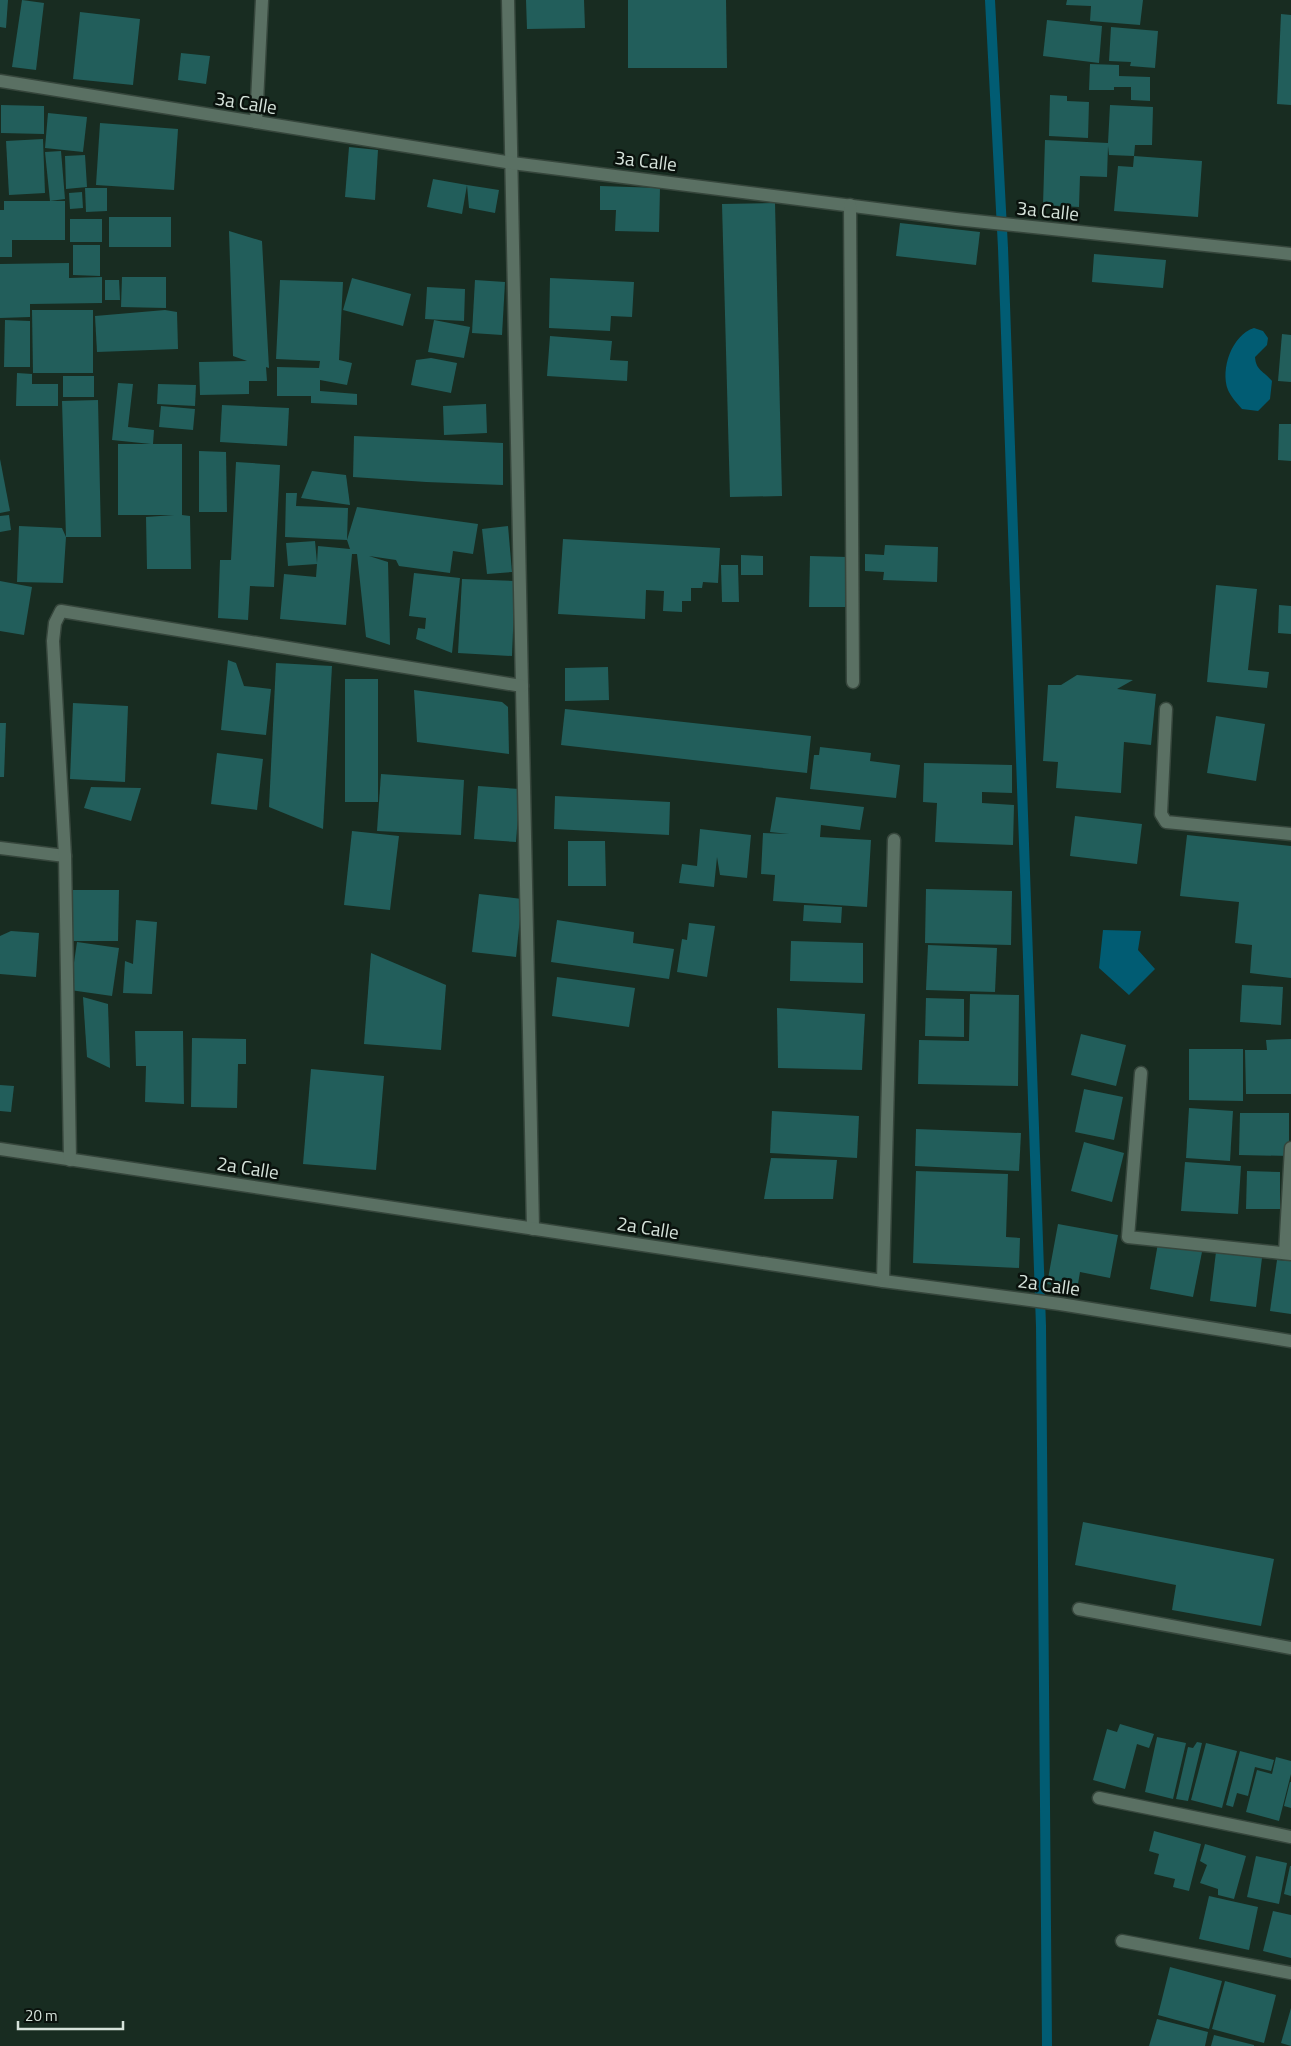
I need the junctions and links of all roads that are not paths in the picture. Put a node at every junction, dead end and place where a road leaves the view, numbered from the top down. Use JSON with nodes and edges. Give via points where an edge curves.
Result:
{"nodes":[{"id":1,"x":262,"y":0,"type":"edge"},
{"id":2,"x":508,"y":0,"type":"edge"},
{"id":3,"x":0,"y":81,"type":"edge"},
{"id":4,"x":256,"y":122,"type":"junction"},
{"id":5,"x":512,"y":163,"type":"junction"},
{"id":6,"x":850,"y":205,"type":"junction"},
{"id":7,"x":1291,"y":254,"type":"edge"},
{"id":8,"x":853,"y":682,"type":"dead end"},
{"id":9,"x":522,"y":686,"type":"junction"},
{"id":10,"x":1166,"y":709,"type":"dead end"},
{"id":11,"x":1291,"y":834,"type":"edge"},
{"id":12,"x":894,"y":840,"type":"dead end"},
{"id":13,"x":0,"y":848,"type":"edge"},
{"id":14,"x":65,"y":856,"type":"junction"},
{"id":15,"x":1141,"y":1073,"type":"dead end"},
{"id":16,"x":1291,"y":1148,"type":"edge"},
{"id":17,"x":0,"y":1149,"type":"edge"},
{"id":18,"x":70,"y":1160,"type":"junction"},
{"id":19,"x":533,"y":1229,"type":"junction"},
{"id":20,"x":1288,"y":1253,"type":"edge"},
{"id":21,"x":883,"y":1281,"type":"junction"},
{"id":22,"x":1291,"y":1341,"type":"edge"},
{"id":23,"x":1079,"y":1609,"type":"dead end"},
{"id":24,"x":1291,"y":1648,"type":"edge"},
{"id":25,"x":1099,"y":1798,"type":"dead end"},
{"id":26,"x":1291,"y":1837,"type":"edge"},
{"id":27,"x":1122,"y":1941,"type":"dead end"},
{"id":28,"x":1291,"y":1973,"type":"edge"}],
"edges":[{"from":1,"to":4,"type":"street"},
{"from":2,"to":5,"type":"street"},
{"from":3,"to":4,"type":"street","name":"3a Calle"},
{"from":4,"to":5,"type":"street","name":"3a Calle"},
{"from":5,"to":6,"type":"street","name":"3a Calle"},
{"from":5,"to":9,"type":"street"},
{"from":6,"to":7,"type":"street","name":"3a Calle"},
{"from":6,"to":8,"type":"street"},
{"from":9,"to":14,"type":"street","via":[[61,611],[52,642]]},
{"from":9,"to":19,"type":"street"},
{"from":10,"to":11,"type":"street","via":[[1161,814],[1166,822]]},
{"from":12,"to":21,"type":"street"},
{"from":13,"to":14,"type":"street"},
{"from":14,"to":18,"type":"street"},
{"from":15,"to":20,"type":"street","via":[[1128,1236]]},
{"from":16,"to":20,"type":"street"},
{"from":17,"to":18,"type":"street","name":"2a Calle"},
{"from":18,"to":19,"type":"street","name":"2a Calle"},
{"from":19,"to":21,"type":"street","name":"2a Calle"},
{"from":21,"to":22,"type":"street","name":"2a Calle","via":[[1060,1304]]},
{"from":23,"to":24,"type":"street"},
{"from":25,"to":26,"type":"street"},
{"from":27,"to":28,"type":"street"}]}
